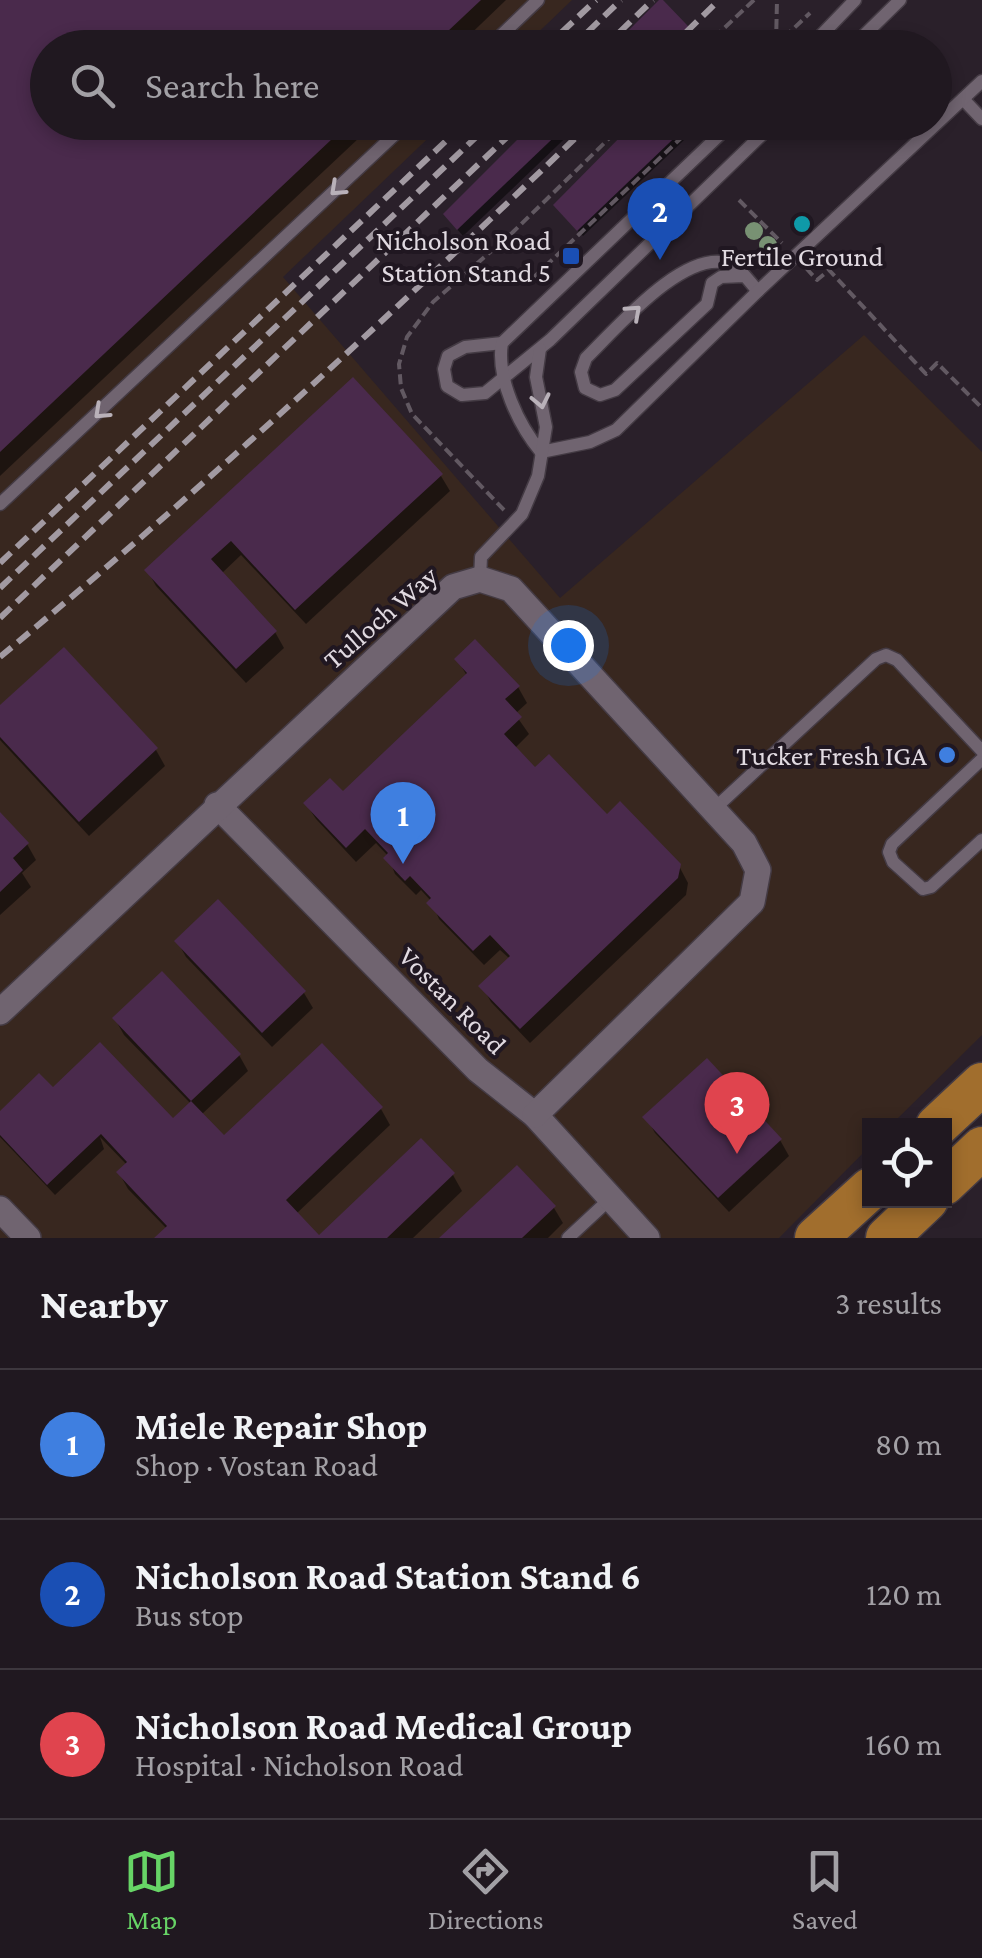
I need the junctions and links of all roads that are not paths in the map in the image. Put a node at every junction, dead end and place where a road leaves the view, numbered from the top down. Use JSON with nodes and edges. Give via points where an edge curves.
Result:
{"nodes":[{"id":1,"x":538,"y":0,"type":"edge"},
{"id":2,"x":855,"y":0,"type":"edge"},
{"id":3,"x":900,"y":0,"type":"edge"},
{"id":4,"x":507,"y":30,"type":"edge"},
{"id":5,"x":826,"y":30,"type":"edge"},
{"id":6,"x":870,"y":30,"type":"edge"},
{"id":7,"x":982,"y":82,"type":"edge"},
{"id":8,"x":963,"y":99,"type":"junction"},
{"id":9,"x":952,"y":109,"type":"edge"},
{"id":10,"x":982,"y":119,"type":"edge"},
{"id":11,"x":389,"y":140,"type":"edge"},
{"id":12,"x":714,"y":140,"type":"edge"},
{"id":13,"x":757,"y":140,"type":"edge"},
{"id":14,"x":919,"y":140,"type":"edge"},
{"id":15,"x":696,"y":266,"type":"junction"},
{"id":16,"x":744,"y":276,"type":"junction"},
{"id":17,"x":712,"y":283,"type":"junction"},
{"id":18,"x":758,"y":291,"type":"junction"},
{"id":19,"x":502,"y":343,"type":"junction"},
{"id":20,"x":540,"y":349,"type":"junction"},
{"id":21,"x":505,"y":377,"type":"junction"},
{"id":22,"x":541,"y":452,"type":"junction"},
{"id":23,"x":0,"y":504,"type":"edge"},
{"id":24,"x":480,"y":580,"type":"junction"},
{"id":25,"x":982,"y":751,"type":"edge"},
{"id":26,"x":982,"y":759,"type":"edge"},
{"id":27,"x":217,"y":805,"type":"junction"},
{"id":28,"x":713,"y":810,"type":"junction"},
{"id":29,"x":982,"y":840,"type":"edge"},
{"id":30,"x":0,"y":1012,"type":"edge"},
{"id":31,"x":982,"y":1084,"type":"edge"},
{"id":32,"x":535,"y":1115,"type":"junction"},
{"id":33,"x":946,"y":1118,"type":"edge"},
{"id":34,"x":982,"y":1148,"type":"edge"},
{"id":35,"x":952,"y":1176,"type":"edge"},
{"id":36,"x":862,"y":1195,"type":"edge"},
{"id":37,"x":611,"y":1198,"type":"junction"},
{"id":38,"x":919,"y":1208,"type":"edge"},
{"id":39,"x":0,"y":1209,"type":"edge"},
{"id":40,"x":28,"y":1238,"type":"edge"},
{"id":41,"x":568,"y":1238,"type":"edge"},
{"id":42,"x":647,"y":1238,"type":"edge"},
{"id":43,"x":816,"y":1238,"type":"edge"},
{"id":44,"x":888,"y":1238,"type":"edge"}],
"edges":[{"from":1,"to":4,"type":"lane"},
{"from":2,"to":5,"type":"lane"},
{"from":3,"to":6,"type":"lane"},
{"from":7,"to":8,"type":"lane"},
{"from":8,"to":9,"type":"lane"},
{"from":8,"to":10,"type":"lane"},
{"from":11,"to":23,"type":"lane","one_way":true},
{"from":12,"to":19,"type":"lane"},
{"from":13,"to":20,"type":"lane"},
{"from":14,"to":18,"type":"lane"},
{"from":15,"to":16,"type":"lane","via":[[734,265]]},
{"from":15,"to":17,"type":"lane","via":[[709,272]]},
{"from":17,"to":15,"type":"lane","one_way":true,"via":[[708,304],[615,390],[600,396],[585,388],[586,358],[682,270]]},
{"from":16,"to":17,"type":"lane"},
{"from":16,"to":18,"type":"lane"},
{"from":18,"to":22,"type":"lane","via":[[616,430]]},
{"from":19,"to":21,"type":"lane"},
{"from":19,"to":21,"type":"lane","via":[[465,347],[448,356],[444,370],[447,386],[462,396],[484,393]]},
{"from":20,"to":21,"type":"lane"},
{"from":20,"to":22,"type":"lane","one_way":true,"via":[[536,377],[546,427]]},
{"from":21,"to":22,"type":"lane","via":[[525,434]]},
{"from":22,"to":24,"type":"lane","via":[[532,495],[481,557]]},
{"from":24,"to":27,"type":"street","name":"Tulloch Way","via":[[452,587]]},
{"from":24,"to":28,"type":"street","name":"Tulloch Way","via":[[512,589]]},
{"from":25,"to":28,"type":"lane","via":[[886,656]]},
{"from":26,"to":29,"type":"lane","via":[[889,852],[923,889]]},
{"from":27,"to":30,"type":"street","name":"Tulloch Way"},
{"from":27,"to":32,"type":"street","name":"Vostan Road","via":[[478,1070]]},
{"from":28,"to":32,"type":"street","name":"Tulloch Way","via":[[758,870],[752,902]]},
{"from":31,"to":33,"type":"main road"},
{"from":32,"to":37,"type":"street","name":"Vostan Road"},
{"from":34,"to":35,"type":"main road"},
{"from":36,"to":43,"type":"main road"},
{"from":37,"to":41,"type":"lane"},
{"from":37,"to":42,"type":"street","name":"Vostan Road"},
{"from":38,"to":44,"type":"main road"},
{"from":39,"to":40,"type":"street"}]}
